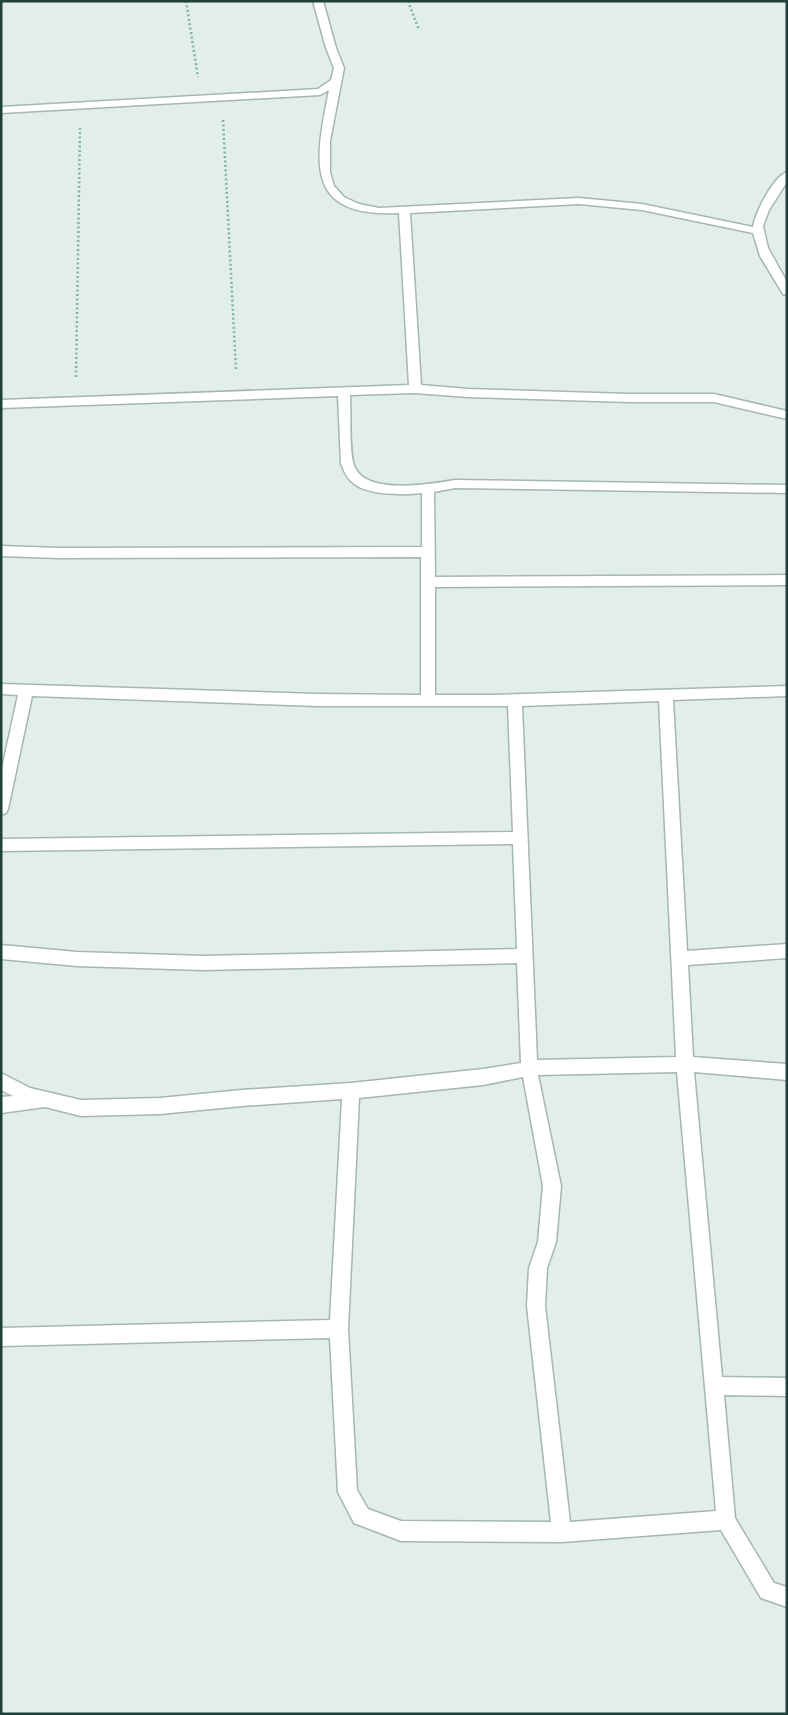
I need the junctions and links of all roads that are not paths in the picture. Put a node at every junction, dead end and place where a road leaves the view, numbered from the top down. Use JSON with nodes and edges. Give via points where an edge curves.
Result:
{"nodes":[{"id":1,"x":318,"y":1,"type":"edge"},
{"id":2,"x":336,"y":81,"type":"junction"},
{"id":3,"x":1,"y":110,"type":"edge"},
{"id":4,"x":787,"y":175,"type":"edge"},
{"id":5,"x":404,"y":209,"type":"junction"},
{"id":6,"x":757,"y":231,"type":"junction"},
{"id":7,"x":787,"y":291,"type":"edge"},
{"id":8,"x":415,"y":389,"type":"junction"},
{"id":9,"x":344,"y":392,"type":"junction"},
{"id":10,"x":1,"y":404,"type":"edge"},
{"id":11,"x":787,"y":415,"type":"edge"},
{"id":12,"x":428,"y":489,"type":"junction"},
{"id":13,"x":787,"y":489,"type":"edge"},
{"id":14,"x":1,"y":551,"type":"edge"},
{"id":15,"x":428,"y":552,"type":"junction"},
{"id":16,"x":787,"y":580,"type":"edge"},
{"id":17,"x":428,"y":582,"type":"junction"},
{"id":18,"x":1,"y":689,"type":"edge"},
{"id":19,"x":26,"y":690,"type":"junction"},
{"id":20,"x":787,"y":691,"type":"edge"},
{"id":21,"x":666,"y":695,"type":"junction"},
{"id":22,"x":428,"y":700,"type":"junction"},
{"id":23,"x":515,"y":700,"type":"junction"},
{"id":24,"x":1,"y":809,"type":"edge"},
{"id":25,"x":521,"y":838,"type":"junction"},
{"id":26,"x":1,"y":845,"type":"edge"},
{"id":27,"x":787,"y":951,"type":"edge"},
{"id":28,"x":1,"y":952,"type":"edge"},
{"id":29,"x":525,"y":956,"type":"junction"},
{"id":30,"x":679,"y":959,"type":"junction"},
{"id":31,"x":685,"y":1064,"type":"junction"},
{"id":32,"x":529,"y":1068,"type":"junction"},
{"id":33,"x":787,"y":1072,"type":"edge"},
{"id":34,"x":1,"y":1081,"type":"edge"},
{"id":35,"x":351,"y":1090,"type":"junction"},
{"id":36,"x":50,"y":1100,"type":"junction"},
{"id":37,"x":1,"y":1105,"type":"edge"},
{"id":38,"x":339,"y":1329,"type":"junction"},
{"id":39,"x":1,"y":1337,"type":"edge"},
{"id":40,"x":714,"y":1386,"type":"junction"},
{"id":41,"x":787,"y":1387,"type":"edge"},
{"id":42,"x":726,"y":1520,"type":"junction"},
{"id":43,"x":562,"y":1532,"type":"junction"},
{"id":44,"x":787,"y":1597,"type":"edge"}],
"edges":[{"from":1,"to":2,"type":"street","via":[[340,68]]},
{"from":2,"to":3,"type":"street","via":[[320,92]]},
{"from":2,"to":5,"type":"street","via":[[324,167],[328,185],[336,196],[350,205],[379,211]]},
{"from":4,"to":6,"type":"street","via":[[764,208]]},
{"from":5,"to":6,"type":"street","via":[[579,201],[642,207]]},
{"from":5,"to":8,"type":"street"},
{"from":6,"to":7,"type":"street","via":[[765,255]]},
{"from":8,"to":9,"type":"street"},
{"from":8,"to":11,"type":"street","via":[[714,398]]},
{"from":9,"to":10,"type":"street"},
{"from":9,"to":12,"type":"street","via":[[350,473],[359,481],[375,486]]},
{"from":12,"to":13,"type":"street","via":[[455,484]]},
{"from":12,"to":15,"type":"street"},
{"from":14,"to":15,"type":"street"},
{"from":15,"to":17,"type":"street"},
{"from":16,"to":17,"type":"street"},
{"from":17,"to":22,"type":"street"},
{"from":18,"to":19,"type":"street"},
{"from":19,"to":22,"type":"street","via":[[317,700]]},
{"from":19,"to":24,"type":"street"},
{"from":20,"to":21,"type":"street"},
{"from":21,"to":23,"type":"street"},
{"from":21,"to":30,"type":"street"},
{"from":22,"to":23,"type":"street"},
{"from":23,"to":25,"type":"street"},
{"from":25,"to":26,"type":"street"},
{"from":25,"to":29,"type":"street"},
{"from":27,"to":30,"type":"street"},
{"from":28,"to":29,"type":"street","via":[[77,959],[204,963]]},
{"from":29,"to":32,"type":"street"},
{"from":30,"to":31,"type":"street"},
{"from":31,"to":32,"type":"street"},
{"from":31,"to":33,"type":"street"},
{"from":31,"to":40,"type":"street"},
{"from":32,"to":35,"type":"street","via":[[484,1077]]},
{"from":32,"to":43,"type":"street","via":[[552,1186],[546,1242],[538,1268],[536,1306]]},
{"from":34,"to":36,"type":"street","via":[[27,1095]]},
{"from":35,"to":36,"type":"street","via":[[160,1106],[81,1108]]},
{"from":35,"to":38,"type":"street"},
{"from":36,"to":37,"type":"street"},
{"from":38,"to":39,"type":"street"},
{"from":38,"to":43,"type":"street","via":[[348,1492],[361,1516],[401,1530]]},
{"from":40,"to":41,"type":"street"},
{"from":40,"to":42,"type":"street"},
{"from":42,"to":43,"type":"street"},
{"from":42,"to":44,"type":"street","via":[[768,1591]]}]}
